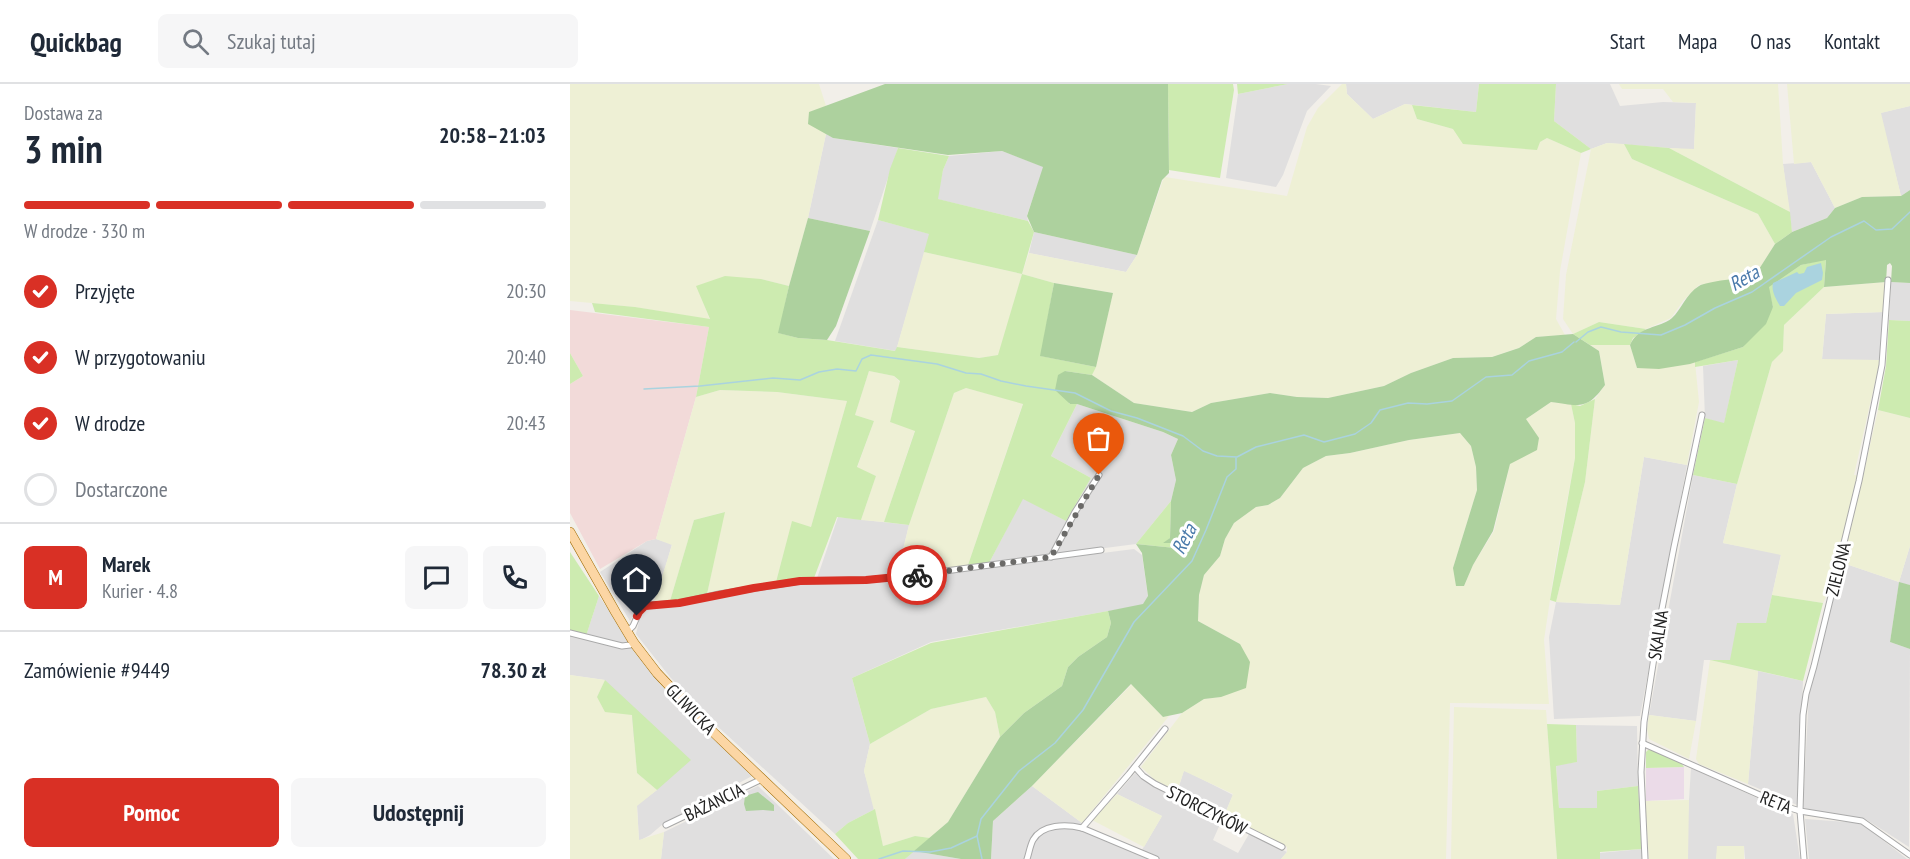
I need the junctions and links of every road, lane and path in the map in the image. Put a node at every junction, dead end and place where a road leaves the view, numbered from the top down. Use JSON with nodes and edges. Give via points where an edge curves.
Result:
{"nodes":[{"id":1,"x":1888,"y":280,"type":"dead end"},
{"id":2,"x":1702,"y":415,"type":"dead end"},
{"id":3,"x":1099,"y":475,"type":"dead end"},
{"id":4,"x":570,"y":532,"type":"edge"},
{"id":5,"x":1101,"y":550,"type":"dead end"},
{"id":6,"x":1051,"y":557,"type":"junction"},
{"id":7,"x":627,"y":632,"type":"junction"},
{"id":8,"x":570,"y":633,"type":"edge"},
{"id":9,"x":634,"y":643,"type":"junction"},
{"id":10,"x":1165,"y":729,"type":"dead end"},
{"id":11,"x":1642,"y":743,"type":"junction"},
{"id":12,"x":1135,"y":767,"type":"junction"},
{"id":13,"x":762,"y":779,"type":"junction"},
{"id":14,"x":1800,"y":811,"type":"junction"},
{"id":15,"x":666,"y":825,"type":"dead end"},
{"id":16,"x":1082,"y":828,"type":"junction"},
{"id":17,"x":1282,"y":847,"type":"dead end"},
{"id":18,"x":1910,"y":855,"type":"edge"},
{"id":19,"x":846,"y":859,"type":"edge"},
{"id":20,"x":1028,"y":859,"type":"edge"},
{"id":21,"x":1156,"y":859,"type":"edge"},
{"id":22,"x":1646,"y":859,"type":"edge"},
{"id":23,"x":1804,"y":859,"type":"edge"}],
"edges":[{"from":1,"to":14,"type":"street","name":"ZIELONA","via":[[1884,348],[1859,481],[1806,694]]},
{"from":2,"to":11,"type":"street","name":"SKALNA","via":[[1660,619]]},
{"from":3,"to":6,"type":"street"},
{"from":4,"to":7,"type":"main road","name":"GLIWICKA"},
{"from":5,"to":6,"type":"street"},
{"from":6,"to":7,"type":"street","via":[[898,577],[800,581],[651,605],[641,608]]},
{"from":7,"to":9,"type":"main road","name":"GLIWICKA"},
{"from":8,"to":9,"type":"street","via":[[622,646]]},
{"from":9,"to":13,"type":"main road","name":"GLIWICKA","via":[[682,701]]},
{"from":10,"to":12,"type":"street"},
{"from":11,"to":14,"type":"street","name":"RETA"},
{"from":11,"to":22,"type":"street","name":"SKALNA"},
{"from":12,"to":16,"type":"street"},
{"from":12,"to":17,"type":"street","name":"STORCZYKÓW","via":[[1155,784]]},
{"from":13,"to":15,"type":"street","name":"BAŻANCIA"},
{"from":13,"to":19,"type":"main road","name":"GLIWICKA"},
{"from":14,"to":18,"type":"street","name":"RETA","via":[[1862,821]]},
{"from":14,"to":23,"type":"street","name":"ZIELONA"},
{"from":16,"to":20,"type":"street","via":[[1060,825],[1041,831],[1034,838]]},
{"from":16,"to":21,"type":"street"}]}
